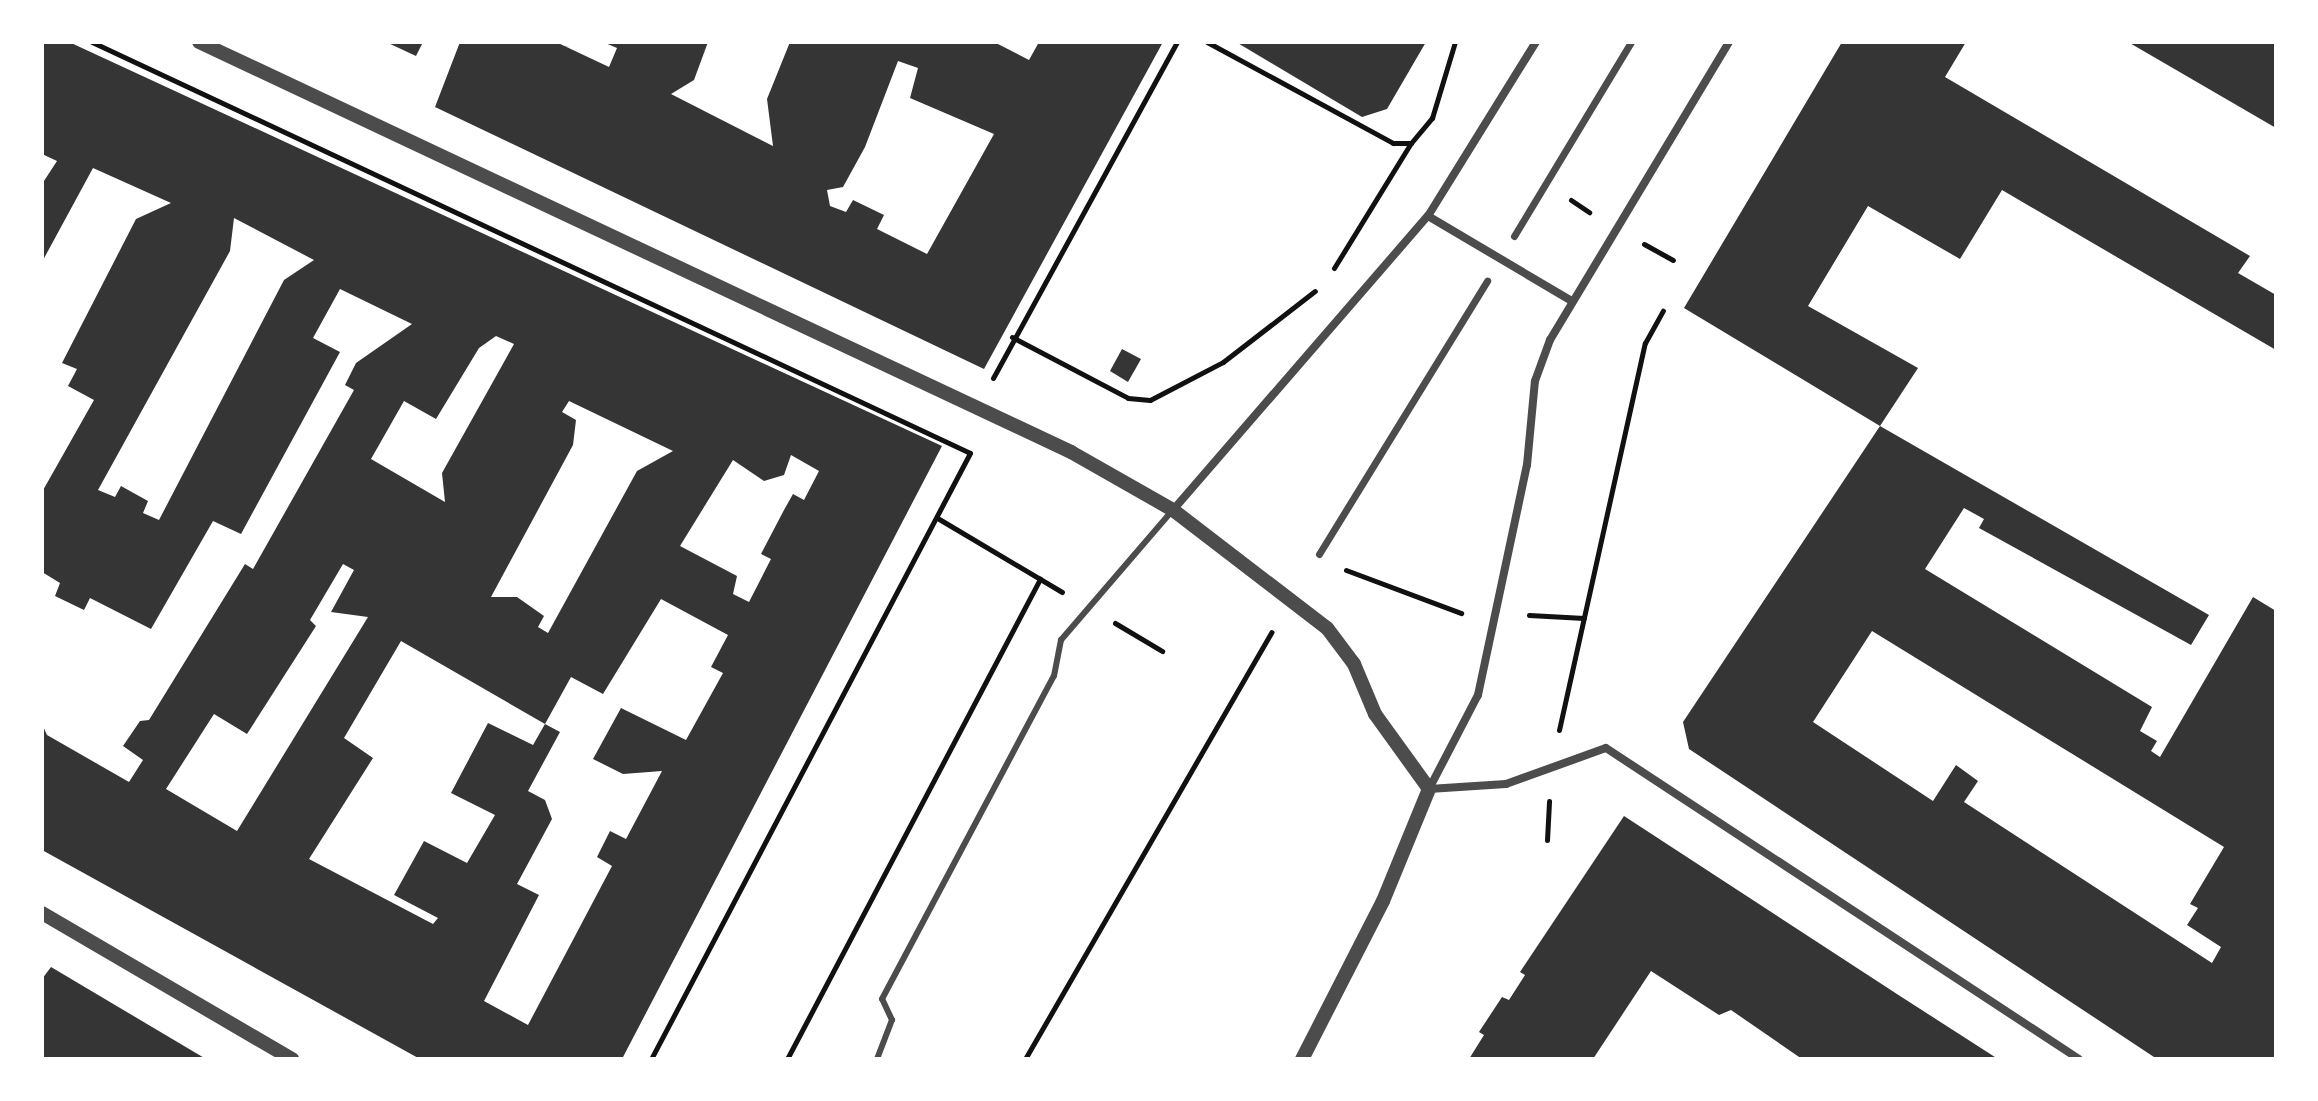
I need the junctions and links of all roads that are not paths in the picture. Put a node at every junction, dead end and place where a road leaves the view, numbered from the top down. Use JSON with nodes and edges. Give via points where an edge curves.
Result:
{"nodes":[{"id":1,"x":199,"y":42,"type":"edge"},
{"id":2,"x":1536,"y":42,"type":"edge"},
{"id":3,"x":1631,"y":42,"type":"edge"},
{"id":4,"x":1729,"y":42,"type":"edge"},
{"id":5,"x":1428,"y":216,"type":"junction"},
{"id":6,"x":1514,"y":236,"type":"dead end"},
{"id":7,"x":1487,"y":281,"type":"dead end"},
{"id":8,"x":1572,"y":301,"type":"junction"},
{"id":9,"x":1173,"y":510,"type":"junction"},
{"id":10,"x":1319,"y":554,"type":"road end"},
{"id":11,"x":1429,"y":789,"type":"junction"},
{"id":12,"x":42,"y":914,"type":"edge"},
{"id":13,"x":292,"y":1059,"type":"edge"},
{"id":14,"x":877,"y":1059,"type":"edge"},
{"id":15,"x":1302,"y":1059,"type":"edge"},
{"id":16,"x":2079,"y":1059,"type":"edge"}],
"edges":[{"from":1,"to":9,"type":"street","via":[[1071,452]]},
{"from":2,"to":5,"type":"street"},
{"from":3,"to":6,"type":"street"},
{"from":4,"to":8,"type":"street"},
{"from":5,"to":8,"type":"street"},
{"from":5,"to":9,"type":"street"},
{"from":7,"to":10,"type":"street"},
{"from":8,"to":11,"type":"street","via":[[1535,381],[1527,465],[1478,695]]},
{"from":9,"to":11,"type":"street","via":[[1327,628],[1354,664],[1375,714]]},
{"from":9,"to":14,"type":"lane","via":[[1061,640],[1054,676],[882,999],[892,1020]]},
{"from":11,"to":15,"type":"street","via":[[1383,901]]},
{"from":11,"to":16,"type":"street","via":[[1506,784],[1606,748]]},
{"from":12,"to":13,"type":"street"}]}
